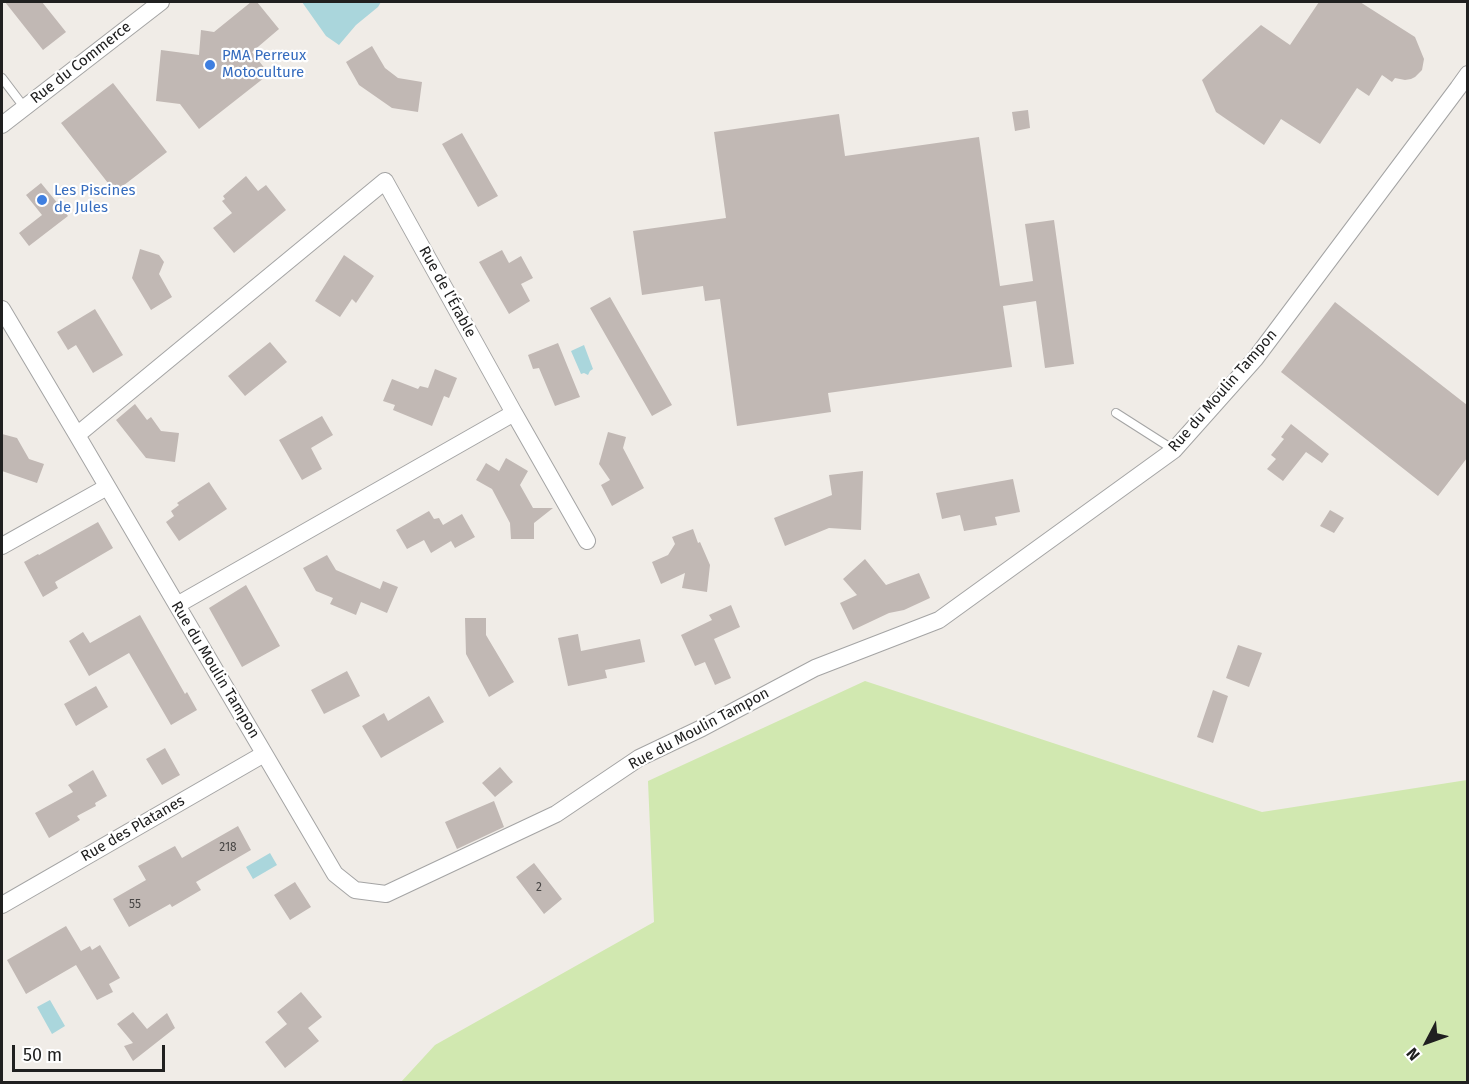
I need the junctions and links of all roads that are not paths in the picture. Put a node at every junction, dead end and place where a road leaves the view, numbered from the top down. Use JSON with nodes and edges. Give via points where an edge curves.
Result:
{"nodes":[{"id":1,"x":161,"y":2,"type":"edge"},
{"id":2,"x":1467,"y":74,"type":"edge"},
{"id":3,"x":2,"y":78,"type":"edge"},
{"id":4,"x":24,"y":107,"type":"junction"},
{"id":5,"x":2,"y":125,"type":"edge"},
{"id":6,"x":2,"y":309,"type":"edge"},
{"id":7,"x":514,"y":413,"type":"junction"},
{"id":8,"x":1116,"y":413,"type":"dead end"},
{"id":9,"x":77,"y":435,"type":"junction"},
{"id":10,"x":1174,"y":450,"type":"junction"},
{"id":11,"x":107,"y":487,"type":"junction"},
{"id":12,"x":587,"y":541,"type":"dead end"},
{"id":13,"x":2,"y":546,"type":"edge"},
{"id":14,"x":177,"y":605,"type":"junction"},
{"id":15,"x":264,"y":754,"type":"junction"},
{"id":16,"x":2,"y":903,"type":"edge"}],
"edges":[{"from":1,"to":4,"type":"street","name":"Rue du Commerce"},
{"from":2,"to":10,"type":"street","name":"Rue du Moulin Tampon","via":[[1255,359]]},
{"from":3,"to":4,"type":"lane"},
{"from":4,"to":5,"type":"street","name":"Rue du Commerce"},
{"from":6,"to":9,"type":"street","name":"Rue du Moulin Tampon"},
{"from":7,"to":9,"type":"street","name":"Rue de l’Érable","via":[[386,181]]},
{"from":7,"to":12,"type":"street"},
{"from":7,"to":14,"type":"street"},
{"from":8,"to":10,"type":"lane"},
{"from":9,"to":11,"type":"street","name":"Rue du Moulin Tampon"},
{"from":10,"to":15,"type":"street","name":"Rue du Moulin Tampon","via":[[939,620],[815,668],[639,758],[556,814],[386,894],[355,890],[335,874]]},
{"from":11,"to":13,"type":"street"},
{"from":11,"to":14,"type":"street","name":"Rue du Moulin Tampon"},
{"from":14,"to":15,"type":"street","name":"Rue du Moulin Tampon"},
{"from":15,"to":16,"type":"street","name":"Rue des Platanes"}]}
